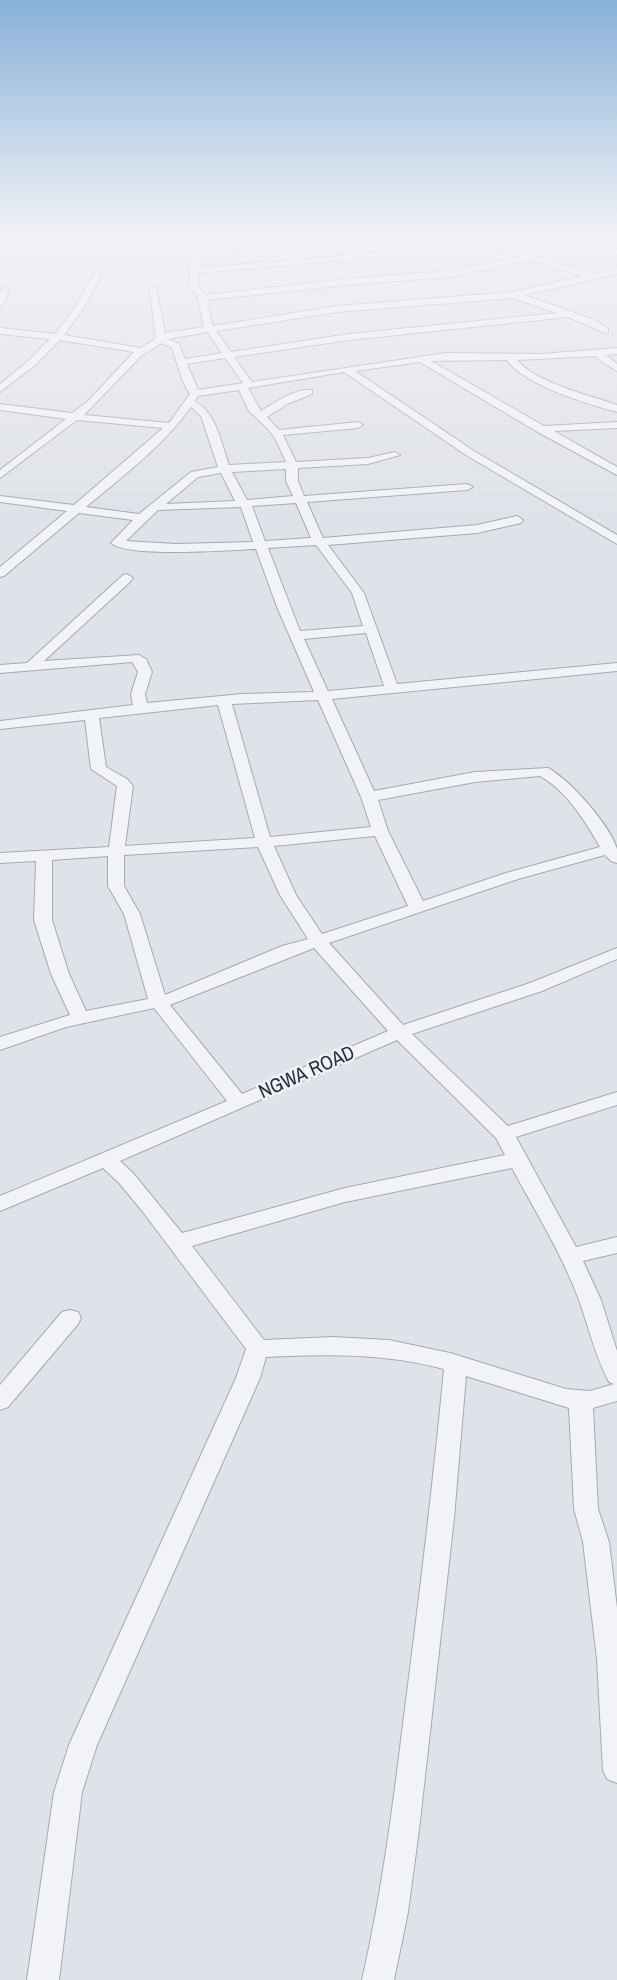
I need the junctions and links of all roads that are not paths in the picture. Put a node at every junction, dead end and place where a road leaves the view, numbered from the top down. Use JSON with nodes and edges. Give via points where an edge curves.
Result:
{"nodes":[{"id":1,"x":63,"y":330,"type":"edge"},
{"id":2,"x":159,"y":330,"type":"edge"},
{"id":3,"x":197,"y":330,"type":"edge"},
{"id":4,"x":211,"y":330,"type":"edge"},
{"id":5,"x":418,"y":330,"type":"edge"},
{"id":6,"x":412,"y":331,"type":"junction"},
{"id":7,"x":0,"y":332,"type":"edge"},
{"id":8,"x":57,"y":338,"type":"junction"},
{"id":9,"x":160,"y":338,"type":"junction"},
{"id":10,"x":419,"y":340,"type":"dead end"},
{"id":11,"x":142,"y":351,"type":"junction"},
{"id":12,"x":617,"y":351,"type":"edge"},
{"id":13,"x":599,"y":353,"type":"junction"},
{"id":14,"x":424,"y":354,"type":"junction"},
{"id":15,"x":228,"y":356,"type":"junction"},
{"id":16,"x":510,"y":357,"type":"junction"},
{"id":17,"x":182,"y":362,"type":"junction"},
{"id":18,"x":617,"y":368,"type":"edge"},
{"id":19,"x":346,"y":369,"type":"junction"},
{"id":20,"x":245,"y":385,"type":"junction"},
{"id":21,"x":0,"y":389,"type":"edge"},
{"id":22,"x":308,"y":392,"type":"dead end"},
{"id":23,"x":192,"y":398,"type":"junction"},
{"id":24,"x":0,"y":407,"type":"edge"},
{"id":25,"x":617,"y":409,"type":"edge"},
{"id":26,"x":261,"y":416,"type":"junction"},
{"id":27,"x":76,"y":417,"type":"junction"},
{"id":28,"x":617,"y":425,"type":"edge"},
{"id":29,"x":172,"y":426,"type":"junction"},
{"id":30,"x":358,"y":426,"type":"dead end"},
{"id":31,"x":540,"y":429,"type":"junction"},
{"id":32,"x":276,"y":433,"type":"junction"},
{"id":33,"x":395,"y":455,"type":"dead end"},
{"id":34,"x":292,"y":465,"type":"junction"},
{"id":35,"x":226,"y":469,"type":"junction"},
{"id":36,"x":617,"y":472,"type":"edge"},
{"id":37,"x":0,"y":475,"type":"edge"},
{"id":38,"x":467,"y":487,"type":"dead end"},
{"id":39,"x":0,"y":500,"type":"edge"},
{"id":40,"x":300,"y":500,"type":"junction"},
{"id":41,"x":241,"y":503,"type":"junction"},
{"id":42,"x":156,"y":507,"type":"junction"},
{"id":43,"x":77,"y":509,"type":"junction"},
{"id":44,"x":142,"y":518,"type":"junction"},
{"id":45,"x":517,"y":520,"type":"dead end"},
{"id":46,"x":318,"y":540,"type":"junction"},
{"id":47,"x":617,"y":540,"type":"edge"},
{"id":48,"x":262,"y":543,"type":"junction"},
{"id":49,"x":0,"y":573,"type":"edge"},
{"id":50,"x":127,"y":578,"type":"dead end"},
{"id":51,"x":371,"y":629,"type":"junction"},
{"id":52,"x":298,"y":635,"type":"junction"},
{"id":53,"x":30,"y":667,"type":"junction"},
{"id":54,"x":617,"y":667,"type":"edge"},
{"id":55,"x":0,"y":669,"type":"edge"},
{"id":56,"x":392,"y":689,"type":"junction"},
{"id":57,"x":323,"y":696,"type":"junction"},
{"id":58,"x":224,"y":700,"type":"junction"},
{"id":59,"x":141,"y":707,"type":"junction"},
{"id":60,"x":91,"y":714,"type":"junction"},
{"id":61,"x":0,"y":725,"type":"edge"},
{"id":62,"x":369,"y":797,"type":"junction"},
{"id":63,"x":380,"y":831,"type":"junction"},
{"id":64,"x":264,"y":842,"type":"junction"},
{"id":65,"x":116,"y":851,"type":"junction"},
{"id":66,"x":612,"y":854,"type":"edge"},
{"id":67,"x":44,"y":855,"type":"junction"},
{"id":68,"x":0,"y":858,"type":"edge"},
{"id":69,"x":418,"y":909,"type":"junction"},
{"id":70,"x":318,"y":941,"type":"junction"},
{"id":71,"x":617,"y":953,"type":"edge"},
{"id":72,"x":158,"y":1002,"type":"junction"},
{"id":73,"x":80,"y":1017,"type":"junction"},
{"id":74,"x":400,"y":1033,"type":"junction"},
{"id":75,"x":0,"y":1044,"type":"edge"},
{"id":76,"x":239,"y":1103,"type":"junction"},
{"id":77,"x":614,"y":1103,"type":"edge"},
{"id":78,"x":504,"y":1134,"type":"junction"},
{"id":79,"x":106,"y":1160,"type":"junction"},
{"id":80,"x":517,"y":1160,"type":"junction"},
{"id":81,"x":1,"y":1202,"type":"edge"},
{"id":82,"x":176,"y":1243,"type":"junction"},
{"id":83,"x":617,"y":1245,"type":"edge"},
{"id":84,"x":570,"y":1256,"type":"junction"},
{"id":85,"x":70,"y":1318,"type":"dead end"},
{"id":86,"x":257,"y":1349,"type":"junction"},
{"id":87,"x":456,"y":1364,"type":"junction"},
{"id":88,"x":617,"y":1376,"type":"edge"},
{"id":89,"x":617,"y":1392,"type":"edge"},
{"id":90,"x":581,"y":1400,"type":"junction"},
{"id":91,"x":0,"y":1401,"type":"edge"},
{"id":92,"x":617,"y":1770,"type":"edge"},
{"id":93,"x":43,"y":1980,"type":"edge"},
{"id":94,"x":378,"y":1980,"type":"edge"}],
"edges":[{"from":1,"to":8,"type":"street"},
{"from":2,"to":9,"type":"street"},
{"from":3,"to":9,"type":"street"},
{"from":4,"to":15,"type":"street"},
{"from":5,"to":6,"type":"street"},
{"from":6,"to":10,"type":"street"},
{"from":6,"to":15,"type":"street"},
{"from":7,"to":8,"type":"street"},
{"from":8,"to":11,"type":"street"},
{"from":8,"to":21,"type":"street","via":[[32,365]]},
{"from":9,"to":11,"type":"street"},
{"from":9,"to":17,"type":"street","via":[[176,346]]},
{"from":11,"to":27,"type":"street"},
{"from":12,"to":13,"type":"street"},
{"from":13,"to":16,"type":"street"},
{"from":13,"to":18,"type":"street"},
{"from":14,"to":16,"type":"street"},
{"from":14,"to":19,"type":"street"},
{"from":14,"to":31,"type":"street"},
{"from":15,"to":17,"type":"street"},
{"from":15,"to":20,"type":"street"},
{"from":16,"to":25,"type":"street","via":[[516,365],[554,387]]},
{"from":17,"to":23,"type":"street"},
{"from":19,"to":20,"type":"street"},
{"from":19,"to":47,"type":"street","via":[[470,453]]},
{"from":20,"to":23,"type":"street"},
{"from":20,"to":26,"type":"street","via":[[249,403]]},
{"from":22,"to":26,"type":"street"},
{"from":23,"to":29,"type":"street"},
{"from":23,"to":35,"type":"street","via":[[206,416]]},
{"from":24,"to":27,"type":"street"},
{"from":26,"to":32,"type":"street"},
{"from":27,"to":29,"type":"street"},
{"from":27,"to":37,"type":"street"},
{"from":28,"to":31,"type":"street"},
{"from":29,"to":43,"type":"street"},
{"from":30,"to":32,"type":"street"},
{"from":31,"to":36,"type":"street"},
{"from":32,"to":34,"type":"street"},
{"from":33,"to":34,"type":"street","via":[[368,461]]},
{"from":34,"to":35,"type":"street"},
{"from":34,"to":40,"type":"street","via":[[292,481]]},
{"from":35,"to":41,"type":"street"},
{"from":35,"to":42,"type":"street","via":[[195,474]]},
{"from":38,"to":40,"type":"street"},
{"from":39,"to":43,"type":"street"},
{"from":40,"to":41,"type":"street"},
{"from":40,"to":46,"type":"street"},
{"from":41,"to":42,"type":"street"},
{"from":41,"to":48,"type":"street","via":[[247,507]]},
{"from":42,"to":44,"type":"street"},
{"from":43,"to":44,"type":"street"},
{"from":43,"to":49,"type":"street"},
{"from":44,"to":48,"type":"street","via":[[118,544],[179,548]]},
{"from":45,"to":46,"type":"street","via":[[465,530]]},
{"from":46,"to":48,"type":"street"},
{"from":46,"to":51,"type":"street","via":[[354,585]]},
{"from":48,"to":52,"type":"street"},
{"from":50,"to":53,"type":"street"},
{"from":51,"to":52,"type":"street"},
{"from":51,"to":56,"type":"street"},
{"from":52,"to":57,"type":"street"},
{"from":53,"to":55,"type":"street"},
{"from":53,"to":59,"type":"street","via":[[134,658],[141,662],[145,672],[138,694]]},
{"from":54,"to":56,"type":"street"},
{"from":56,"to":57,"type":"street"},
{"from":57,"to":58,"type":"street"},
{"from":57,"to":62,"type":"street"},
{"from":58,"to":59,"type":"street"},
{"from":58,"to":64,"type":"street"},
{"from":59,"to":60,"type":"street"},
{"from":60,"to":61,"type":"street"},
{"from":60,"to":65,"type":"street","via":[[99,769],[125,786]]},
{"from":62,"to":63,"type":"street"},
{"from":62,"to":66,"type":"street","via":[[475,777],[543,771],[585,811]]},
{"from":63,"to":64,"type":"street"},
{"from":63,"to":69,"type":"street"},
{"from":64,"to":65,"type":"street"},
{"from":64,"to":70,"type":"street","via":[[288,896]]},
{"from":65,"to":67,"type":"street"},
{"from":65,"to":72,"type":"street","via":[[116,886],[132,914]]},
{"from":66,"to":69,"type":"street","via":[[512,876]]},
{"from":67,"to":68,"type":"street"},
{"from":67,"to":73,"type":"street","via":[[43,920],[60,974]]},
{"from":69,"to":70,"type":"street"},
{"from":70,"to":72,"type":"street"},
{"from":70,"to":74,"type":"street"},
{"from":71,"to":74,"type":"street","name":"NGWA ROAD","via":[[536,987]]},
{"from":72,"to":73,"type":"street"},
{"from":72,"to":76,"type":"street"},
{"from":73,"to":75,"type":"street"},
{"from":74,"to":76,"type":"street","name":"NGWA ROAD"},
{"from":74,"to":78,"type":"street"},
{"from":76,"to":79,"type":"street","name":"NGWA ROAD"},
{"from":77,"to":78,"type":"street"},
{"from":78,"to":80,"type":"street"},
{"from":79,"to":81,"type":"street","name":"NGWA ROAD"},
{"from":79,"to":82,"type":"street","via":[[132,1185]]},
{"from":80,"to":82,"type":"street","via":[[301,1205]]},
{"from":80,"to":84,"type":"street"},
{"from":82,"to":86,"type":"street"},
{"from":83,"to":84,"type":"street"},
{"from":84,"to":88,"type":"street"},
{"from":85,"to":91,"type":"street"},
{"from":86,"to":87,"type":"street","via":[[373,1347]]},
{"from":86,"to":93,"type":"street","via":[[248,1378],[83,1745],[68,1792]]},
{"from":87,"to":90,"type":"street"},
{"from":87,"to":94,"type":"street","via":[[442,1518],[404,1830],[393,1912]]},
{"from":89,"to":90,"type":"street"},
{"from":90,"to":92,"type":"street","via":[[584,1489],[596,1542],[610,1659]]}]}
